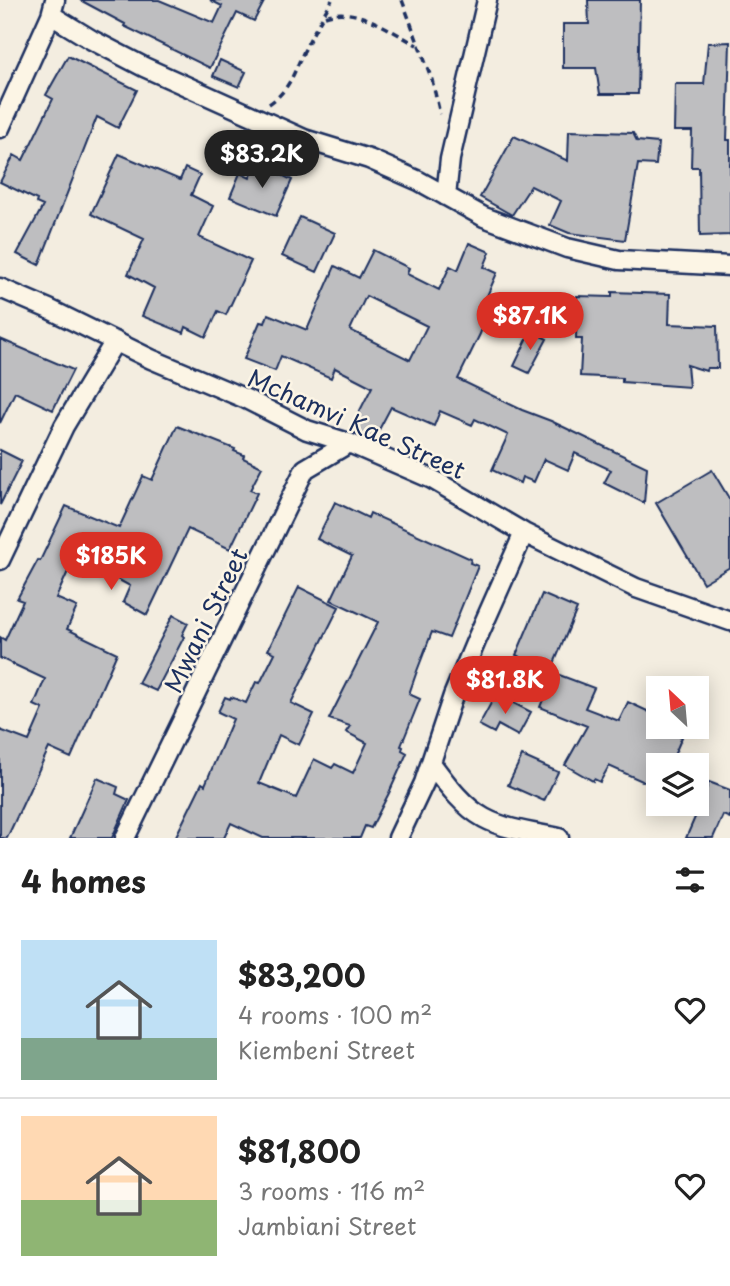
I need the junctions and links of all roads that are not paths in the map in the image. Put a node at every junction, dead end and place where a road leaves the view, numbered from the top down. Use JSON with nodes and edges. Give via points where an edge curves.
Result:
{"nodes":[{"id":1,"x":487,"y":0,"type":"edge"},
{"id":2,"x":53,"y":8,"type":"edge"},
{"id":3,"x":0,"y":128,"type":"edge"},
{"id":4,"x":446,"y":196,"type":"junction"},
{"id":5,"x":730,"y":266,"type":"edge"},
{"id":6,"x":0,"y":288,"type":"edge"},
{"id":7,"x":115,"y":341,"type":"junction"},
{"id":8,"x":349,"y":443,"type":"junction"},
{"id":9,"x":524,"y":533,"type":"junction"},
{"id":10,"x":0,"y":560,"type":"edge"},
{"id":11,"x":730,"y":621,"type":"edge"},
{"id":12,"x":430,"y":763,"type":"junction"},
{"id":13,"x":125,"y":838,"type":"edge"},
{"id":14,"x":398,"y":838,"type":"edge"},
{"id":15,"x":559,"y":838,"type":"edge"}],
"edges":[{"from":1,"to":4,"type":"street","via":[[450,159]]},
{"from":2,"to":3,"type":"street"},
{"from":2,"to":4,"type":"street","via":[[92,40],[144,67],[304,139],[369,159]]},
{"from":4,"to":5,"type":"street","via":[[484,217],[591,254],[631,261]]},
{"from":6,"to":7,"type":"street","name":"Mchamvi Kae Street"},
{"from":7,"to":8,"type":"street","name":"Mchamvi Kae Street","via":[[307,430]]},
{"from":7,"to":10,"type":"street","via":[[64,426]]},
{"from":8,"to":9,"type":"street","name":"Mchamvi Kae Street","via":[[432,479]]},
{"from":8,"to":13,"type":"street","name":"Mwani Street","via":[[305,469]]},
{"from":9,"to":11,"type":"street","name":"Mchamvi Kae Street","via":[[636,588]]},
{"from":9,"to":12,"type":"street","via":[[471,652]]},
{"from":12,"to":14,"type":"street"},
{"from":12,"to":15,"type":"street","via":[[453,793],[484,818]]}]}
